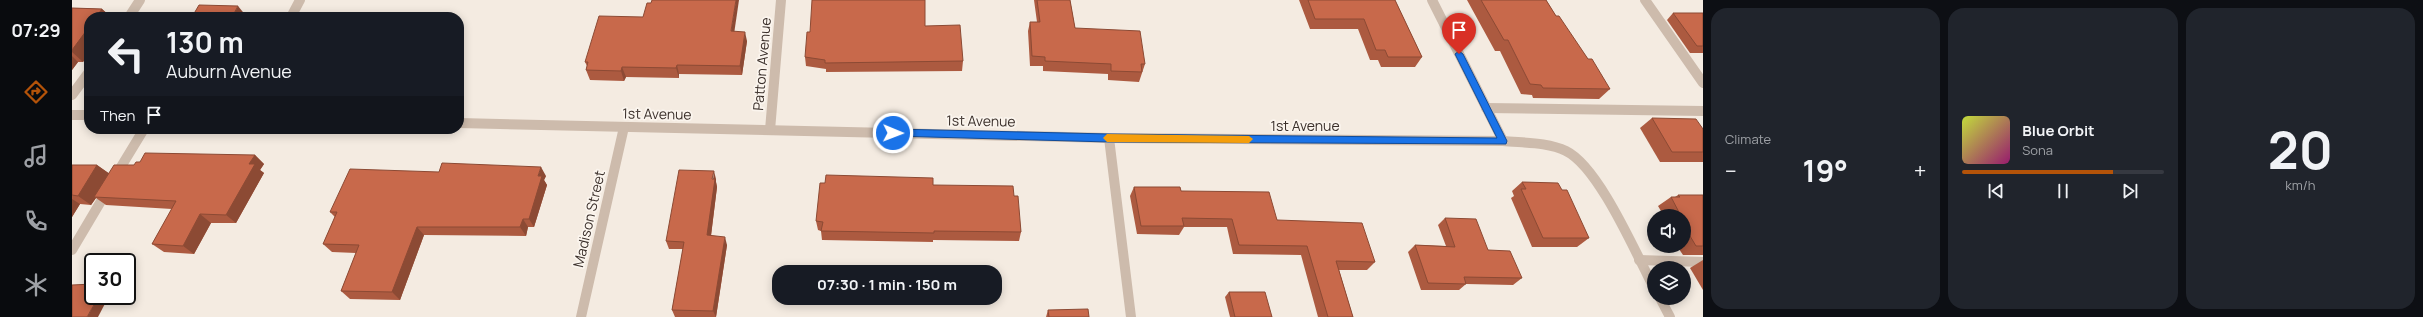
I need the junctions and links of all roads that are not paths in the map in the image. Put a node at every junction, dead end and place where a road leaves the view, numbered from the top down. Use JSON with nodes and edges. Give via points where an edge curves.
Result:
{"nodes":[{"id":1,"x":140,"y":0,"type":"edge"},
{"id":2,"x":300,"y":0,"type":"edge"},
{"id":3,"x":782,"y":0,"type":"edge"},
{"id":4,"x":1432,"y":0,"type":"edge"},
{"id":5,"x":1645,"y":0,"type":"edge"},
{"id":6,"x":132,"y":12,"type":"edge"},
{"id":7,"x":294,"y":12,"type":"edge"},
{"id":8,"x":84,"y":79,"type":"edge"},
{"id":9,"x":1703,"y":84,"type":"edge"},
{"id":10,"x":72,"y":95,"type":"edge"},
{"id":11,"x":1486,"y":108,"type":"junction"},
{"id":12,"x":1703,"y":111,"type":"edge"},
{"id":13,"x":72,"y":115,"type":"edge"},
{"id":14,"x":84,"y":115,"type":"edge"},
{"id":15,"x":464,"y":123,"type":"edge"},
{"id":16,"x":624,"y":128,"type":"junction"},
{"id":17,"x":770,"y":130,"type":"junction"},
{"id":18,"x":141,"y":134,"type":"edge"},
{"id":19,"x":1109,"y":138,"type":"junction"},
{"id":20,"x":1503,"y":141,"type":"junction"},
{"id":21,"x":72,"y":250,"type":"edge"},
{"id":22,"x":1639,"y":260,"type":"junction"},
{"id":23,"x":1703,"y":262,"type":"edge"},
{"id":24,"x":1647,"y":275,"type":"edge"},
{"id":25,"x":1664,"y":305,"type":"edge"},
{"id":26,"x":581,"y":317,"type":"edge"},
{"id":27,"x":1131,"y":317,"type":"edge"},
{"id":28,"x":1670,"y":317,"type":"edge"}],
"edges":[{"from":1,"to":6,"type":"street"},
{"from":2,"to":7,"type":"street"},
{"from":3,"to":17,"type":"street","name":"Patton Avenue"},
{"from":4,"to":11,"type":"street"},
{"from":5,"to":9,"type":"street"},
{"from":8,"to":10,"type":"street"},
{"from":11,"to":12,"type":"street"},
{"from":11,"to":20,"type":"street"},
{"from":13,"to":14,"type":"street"},
{"from":15,"to":16,"type":"street","name":"1st Avenue"},
{"from":16,"to":17,"type":"street","name":"1st Avenue"},
{"from":16,"to":26,"type":"street","name":"Madison Street"},
{"from":17,"to":19,"type":"street","name":"1st Avenue"},
{"from":18,"to":21,"type":"street"},
{"from":19,"to":20,"type":"street","name":"1st Avenue"},
{"from":19,"to":27,"type":"street"},
{"from":20,"to":22,"type":"street","name":"1st Avenue","via":[[1544,146],[1567,152],[1584,165]]},
{"from":22,"to":23,"type":"street"},
{"from":22,"to":24,"type":"street","name":"1st Avenue"},
{"from":25,"to":28,"type":"street"}]}
